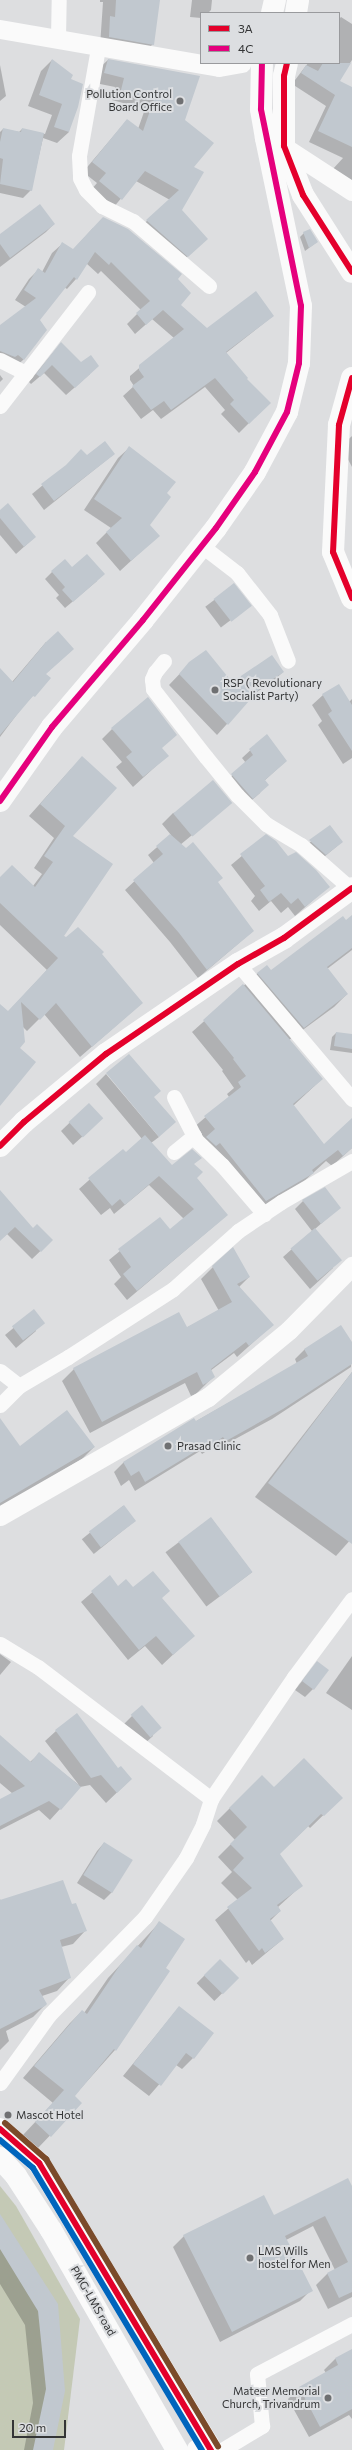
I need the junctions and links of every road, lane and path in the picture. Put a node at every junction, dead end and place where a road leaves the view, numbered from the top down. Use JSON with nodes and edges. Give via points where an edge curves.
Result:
{"nodes":[{"id":1,"x":59,"y":0,"type":"edge"},
{"id":2,"x":274,"y":0,"type":"edge"},
{"id":3,"x":298,"y":0,"type":"edge"},
{"id":4,"x":272,"y":12,"type":"edge"},
{"id":5,"x":296,"y":12,"type":"edge"},
{"id":6,"x":0,"y":29,"type":"edge"},
{"id":7,"x":58,"y":39,"type":"junction"},
{"id":8,"x":98,"y":48,"type":"junction"},
{"id":9,"x":236,"y":64,"type":"edge"},
{"id":10,"x":262,"y":64,"type":"edge"},
{"id":11,"x":287,"y":64,"type":"edge"},
{"id":12,"x":275,"y":142,"type":"junction"},
{"id":13,"x":352,"y":191,"type":"edge"},
{"id":14,"x":352,"y":272,"type":"edge"},
{"id":15,"x":209,"y":286,"type":"dead end"},
{"id":16,"x":88,"y":292,"type":"dead end"},
{"id":17,"x":0,"y":360,"type":"edge"},
{"id":18,"x":26,"y":373,"type":"junction"},
{"id":19,"x":352,"y":378,"type":"edge"},
{"id":20,"x":0,"y":406,"type":"edge"},
{"id":21,"x":202,"y":546,"type":"junction"},
{"id":22,"x":352,"y":598,"type":"edge"},
{"id":23,"x":164,"y":660,"type":"dead end"},
{"id":24,"x":288,"y":661,"type":"dead end"},
{"id":25,"x":0,"y":801,"type":"edge"},
{"id":26,"x":352,"y":888,"type":"edge"},
{"id":27,"x":238,"y":964,"type":"junction"},
{"id":28,"x":174,"y":1097,"type":"dead end"},
{"id":29,"x":352,"y":1099,"type":"edge"},
{"id":30,"x":194,"y":1136,"type":"junction"},
{"id":31,"x":0,"y":1146,"type":"edge"},
{"id":32,"x":174,"y":1152,"type":"dead end"},
{"id":33,"x":352,"y":1161,"type":"edge"},
{"id":34,"x":264,"y":1214,"type":"junction"},
{"id":35,"x":352,"y":1266,"type":"edge"},
{"id":36,"x":0,"y":1371,"type":"edge"},
{"id":37,"x":19,"y":1386,"type":"junction"},
{"id":38,"x":0,"y":1405,"type":"edge"},
{"id":39,"x":0,"y":1516,"type":"edge"},
{"id":40,"x":352,"y":1599,"type":"edge"},
{"id":41,"x":0,"y":1644,"type":"edge"},
{"id":42,"x":211,"y":1799,"type":"junction"},
{"id":43,"x":0,"y":2083,"type":"edge"},
{"id":44,"x":0,"y":2129,"type":"edge"},
{"id":45,"x":0,"y":2158,"type":"edge"},
{"id":46,"x":352,"y":2324,"type":"edge"},
{"id":47,"x":210,"y":2448,"type":"edge"},
{"id":48,"x":177,"y":2450,"type":"edge"}],
"edges":[{"from":1,"to":7,"type":"street"},
{"from":2,"to":4,"type":"main road"},
{"from":3,"to":5,"type":"main road"},
{"from":6,"to":7,"type":"street"},
{"from":7,"to":8,"type":"street"},
{"from":8,"to":9,"type":"street","via":[[219,67]]},
{"from":8,"to":15,"type":"street","via":[[79,156],[80,178],[86,190],[102,206],[132,221]]},
{"from":10,"to":12,"type":"main road","via":[[261,109]]},
{"from":11,"to":12,"type":"main road"},
{"from":12,"to":13,"type":"street"},
{"from":12,"to":14,"type":"main road","via":[[303,195]]},
{"from":12,"to":21,"type":"main road","via":[[301,306],[299,363],[287,412],[255,472]]},
{"from":16,"to":18,"type":"street"},
{"from":17,"to":18,"type":"street"},
{"from":18,"to":20,"type":"street"},
{"from":19,"to":22,"type":"main road","via":[[339,425],[333,552]]},
{"from":21,"to":24,"type":"street","via":[[237,573],[270,615]]},
{"from":21,"to":25,"type":"main road","via":[[144,620],[52,727]]},
{"from":23,"to":26,"type":"street","via":[[152,679],[153,689],[237,795],[266,824],[301,845]]},
{"from":26,"to":27,"type":"main road","via":[[284,938]]},
{"from":27,"to":29,"type":"street"},
{"from":27,"to":31,"type":"main road","via":[[106,1054],[24,1122]]},
{"from":28,"to":30,"type":"street"},
{"from":30,"to":32,"type":"street"},
{"from":30,"to":34,"type":"street"},
{"from":33,"to":34,"type":"street"},
{"from":34,"to":37,"type":"street","via":[[238,1231],[173,1289]]},
{"from":35,"to":39,"type":"street","via":[[289,1330],[208,1397]]},
{"from":36,"to":37,"type":"street"},
{"from":37,"to":38,"type":"street"},
{"from":40,"to":42,"type":"street","via":[[294,1677]]},
{"from":41,"to":42,"type":"street","via":[[38,1666]]},
{"from":42,"to":43,"type":"street","via":[[203,1824],[186,1858],[145,1917],[49,2016]]},
{"from":44,"to":47,"type":"main road","via":[[39,2163]]},
{"from":45,"to":48,"type":"main road","name":"PMG-LMS road","via":[[16,2176],[51,2230]]},
{"from":46,"to":47,"type":"street","via":[[257,2374],[262,2426]]}]}
